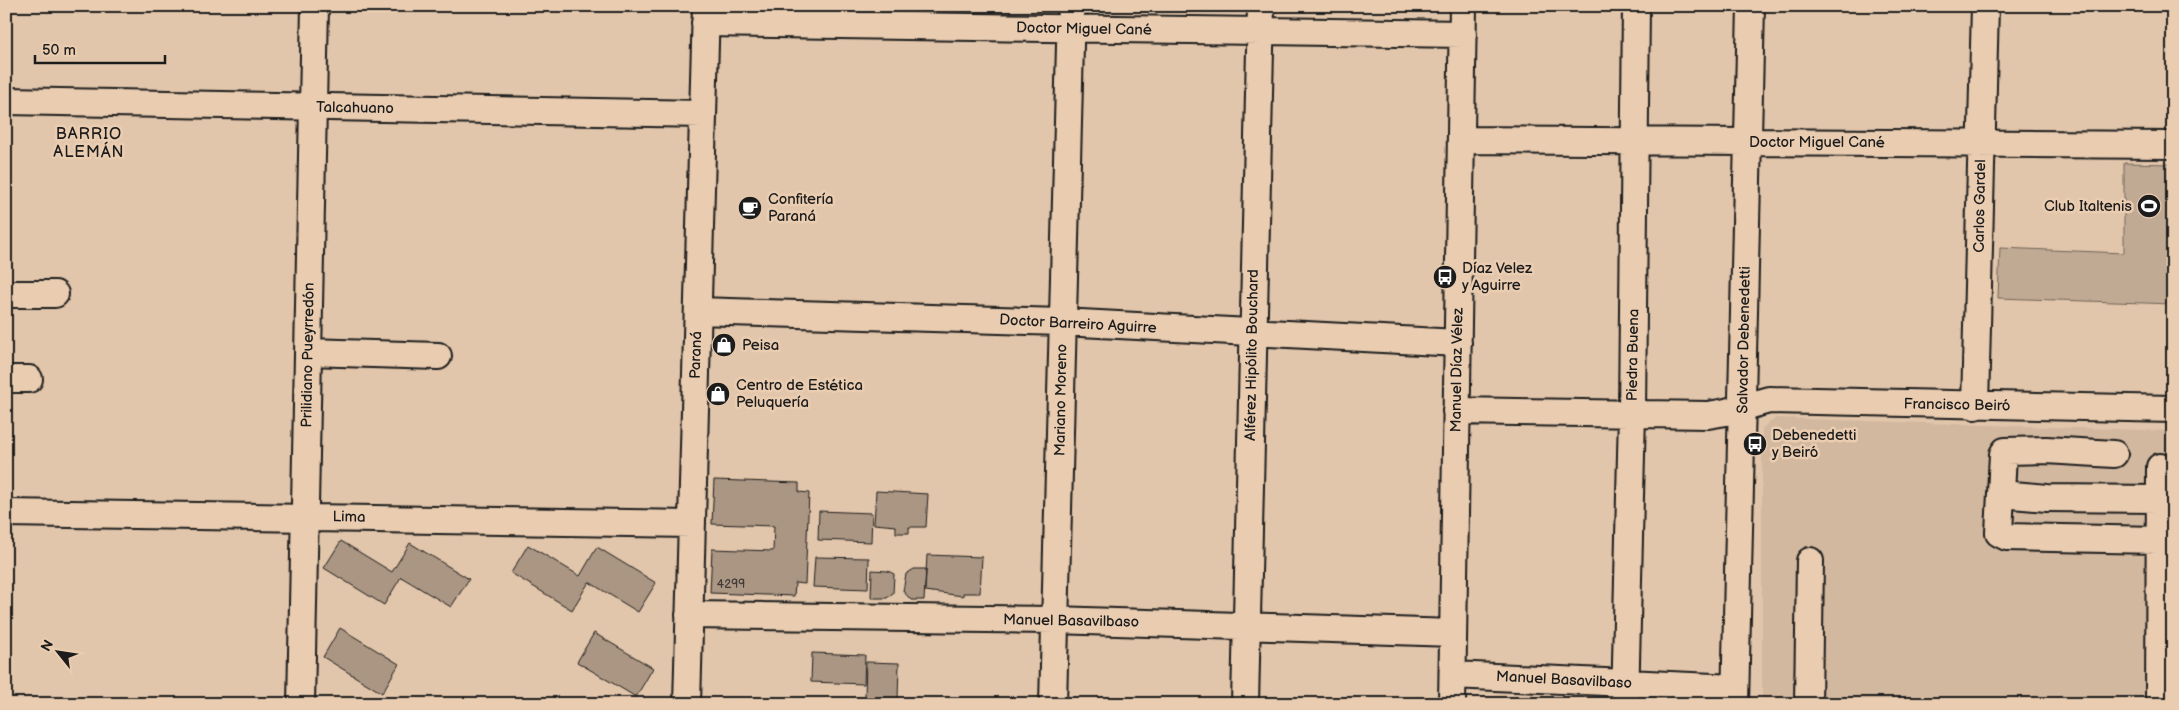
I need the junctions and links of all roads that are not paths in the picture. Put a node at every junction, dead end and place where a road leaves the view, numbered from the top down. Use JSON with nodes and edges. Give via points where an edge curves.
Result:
{"nodes":[{"id":1,"x":315,"y":6,"type":"edge"},
{"id":2,"x":1261,"y":6,"type":"edge"},
{"id":3,"x":1463,"y":6,"type":"edge"},
{"id":4,"x":1636,"y":6,"type":"edge"},
{"id":5,"x":1750,"y":6,"type":"edge"},
{"id":6,"x":1985,"y":6,"type":"edge"},
{"id":7,"x":706,"y":14,"type":"edge"},
{"id":8,"x":1070,"y":17,"type":"edge"},
{"id":9,"x":1260,"y":33,"type":"junction"},
{"id":10,"x":1463,"y":34,"type":"junction"},
{"id":11,"x":6,"y":101,"type":"edge"},
{"id":12,"x":313,"y":107,"type":"junction"},
{"id":13,"x":703,"y":114,"type":"junction"},
{"id":14,"x":1461,"y":140,"type":"junction"},
{"id":15,"x":1635,"y":141,"type":"junction"},
{"id":16,"x":1748,"y":142,"type":"junction"},
{"id":17,"x":1981,"y":144,"type":"junction"},
{"id":18,"x":2173,"y":145,"type":"edge"},
{"id":19,"x":6,"y":294,"type":"edge"},
{"id":20,"x":55,"y":294,"type":"dead end"},
{"id":21,"x":698,"y":311,"type":"junction"},
{"id":22,"x":1062,"y":322,"type":"junction"},
{"id":23,"x":1252,"y":334,"type":"junction"},
{"id":24,"x":1458,"y":343,"type":"junction"},
{"id":25,"x":308,"y":352,"type":"junction"},
{"id":26,"x":438,"y":356,"type":"dead end"},
{"id":27,"x":1975,"y":406,"type":"junction"},
{"id":28,"x":1743,"y":407,"type":"junction"},
{"id":29,"x":2173,"y":409,"type":"edge"},
{"id":30,"x":1456,"y":411,"type":"junction"},
{"id":31,"x":1632,"y":413,"type":"junction"},
{"id":32,"x":2114,"y":454,"type":"dead end"},
{"id":33,"x":2160,"y":467,"type":"dead end"},
{"id":34,"x":2001,"y":494,"type":"junction"},
{"id":35,"x":2158,"y":499,"type":"junction"},
{"id":36,"x":6,"y":513,"type":"edge"},
{"id":37,"x":305,"y":516,"type":"junction"},
{"id":38,"x":692,"y":524,"type":"junction"},
{"id":39,"x":2158,"y":540,"type":"junction"},
{"id":40,"x":1810,"y":561,"type":"dead end"},
{"id":41,"x":690,"y":615,"type":"junction"},
{"id":42,"x":1056,"y":620,"type":"junction"},
{"id":43,"x":1246,"y":627,"type":"junction"},
{"id":44,"x":1453,"y":633,"type":"junction"},
{"id":45,"x":1453,"y":674,"type":"junction"},
{"id":46,"x":1626,"y":694,"type":"edge"},
{"id":47,"x":1735,"y":696,"type":"edge"},
{"id":48,"x":301,"y":704,"type":"edge"},
{"id":49,"x":687,"y":704,"type":"edge"},
{"id":50,"x":1053,"y":704,"type":"edge"},
{"id":51,"x":1245,"y":704,"type":"edge"},
{"id":52,"x":1452,"y":704,"type":"edge"},
{"id":53,"x":1808,"y":704,"type":"edge"},
{"id":54,"x":2159,"y":704,"type":"edge"}],
"edges":[{"from":1,"to":12,"type":"street","name":"Prilidiano Pueyrredón"},
{"from":2,"to":9,"type":"street","name":"Alférez Hipólito Bouchard"},
{"from":3,"to":10,"type":"street","name":"Manuel Díaz Vélez"},
{"from":4,"to":15,"type":"street","name":"Piedra Buena"},
{"from":5,"to":16,"type":"street","name":"Salvador Debenedetti"},
{"from":6,"to":17,"type":"street","name":"Carlos Gardel"},
{"from":7,"to":8,"type":"street","name":"Doctor Miguel Cané"},
{"from":7,"to":13,"type":"street","name":"Paraná"},
{"from":8,"to":9,"type":"street","name":"Doctor Miguel Cané"},
{"from":8,"to":22,"type":"street","name":"Mariano Moreno"},
{"from":9,"to":10,"type":"street","name":"Doctor Miguel Cané"},
{"from":9,"to":23,"type":"street","name":"Alférez Hipólito Bouchard"},
{"from":10,"to":14,"type":"street","name":"Manuel Díaz Vélez"},
{"from":11,"to":12,"type":"street","name":"Talcahuano"},
{"from":12,"to":13,"type":"street","name":"Talcahuano"},
{"from":12,"to":25,"type":"street","name":"Prilidiano Pueyrredón"},
{"from":13,"to":21,"type":"street","name":"Paraná"},
{"from":14,"to":15,"type":"street","name":"Doctor Miguel Cané"},
{"from":14,"to":24,"type":"street","name":"Manuel Díaz Vélez"},
{"from":15,"to":16,"type":"street","name":"Doctor Miguel Cané"},
{"from":15,"to":31,"type":"street","name":"Piedra Buena"},
{"from":16,"to":17,"type":"street","name":"Doctor Miguel Cané"},
{"from":16,"to":28,"type":"street","name":"Salvador Debenedetti"},
{"from":17,"to":18,"type":"street","name":"Doctor Miguel Cané"},
{"from":17,"to":27,"type":"street","name":"Carlos Gardel"},
{"from":19,"to":20,"type":"street"},
{"from":21,"to":22,"type":"street","name":"Doctor Barreiro Aguirre"},
{"from":21,"to":38,"type":"street","name":"Paraná"},
{"from":22,"to":23,"type":"street","name":"Doctor Barreiro Aguirre"},
{"from":22,"to":42,"type":"street","name":"Mariano Moreno"},
{"from":23,"to":24,"type":"street","name":"Doctor Barreiro Aguirre"},
{"from":23,"to":43,"type":"street","name":"Alférez Hipólito Bouchard"},
{"from":24,"to":30,"type":"street","name":"Manuel Díaz Vélez"},
{"from":25,"to":26,"type":"street"},
{"from":25,"to":37,"type":"street","name":"Prilidiano Pueyrredón"},
{"from":27,"to":28,"type":"street","name":"Francisco Beiró","via":[[1769,400]]},
{"from":27,"to":29,"type":"street","name":"Francisco Beiró"},
{"from":28,"to":31,"type":"street","via":[[1708,415]]},
{"from":28,"to":47,"type":"street","name":"Salvador Debenedetti"},
{"from":30,"to":31,"type":"street"},
{"from":30,"to":44,"type":"street","name":"Manuel Díaz Vélez"},
{"from":31,"to":46,"type":"street","name":"Piedra Buena"},
{"from":32,"to":34,"type":"street","via":[[2005,451]]},
{"from":33,"to":35,"type":"street"},
{"from":34,"to":35,"type":"street","via":[[2047,498]]},
{"from":34,"to":39,"type":"street","via":[[1999,533],[2002,536]]},
{"from":35,"to":39,"type":"street"},
{"from":36,"to":37,"type":"street","name":"Lima"},
{"from":37,"to":38,"type":"street","name":"Lima"},
{"from":37,"to":48,"type":"street","name":"Prilidiano Pueyrredón"},
{"from":38,"to":41,"type":"street","name":"Paraná"},
{"from":39,"to":54,"type":"street"},
{"from":40,"to":53,"type":"street"},
{"from":41,"to":42,"type":"street","name":"Manuel Basavilbaso"},
{"from":41,"to":49,"type":"street","name":"Paraná"},
{"from":42,"to":43,"type":"street","name":"Manuel Basavilbaso"},
{"from":42,"to":50,"type":"street","name":"Mariano Moreno"},
{"from":43,"to":44,"type":"street","name":"Manuel Basavilbaso"},
{"from":43,"to":51,"type":"street","name":"Alférez Hipólito Bouchard"},
{"from":44,"to":45,"type":"street","name":"Manuel Díaz Vélez"},
{"from":45,"to":46,"type":"street","name":"Manuel Basavilbaso"},
{"from":45,"to":52,"type":"street","name":"Manuel Díaz Vélez"},
{"from":46,"to":47,"type":"street","name":"Manuel Basavilbaso"}]}
